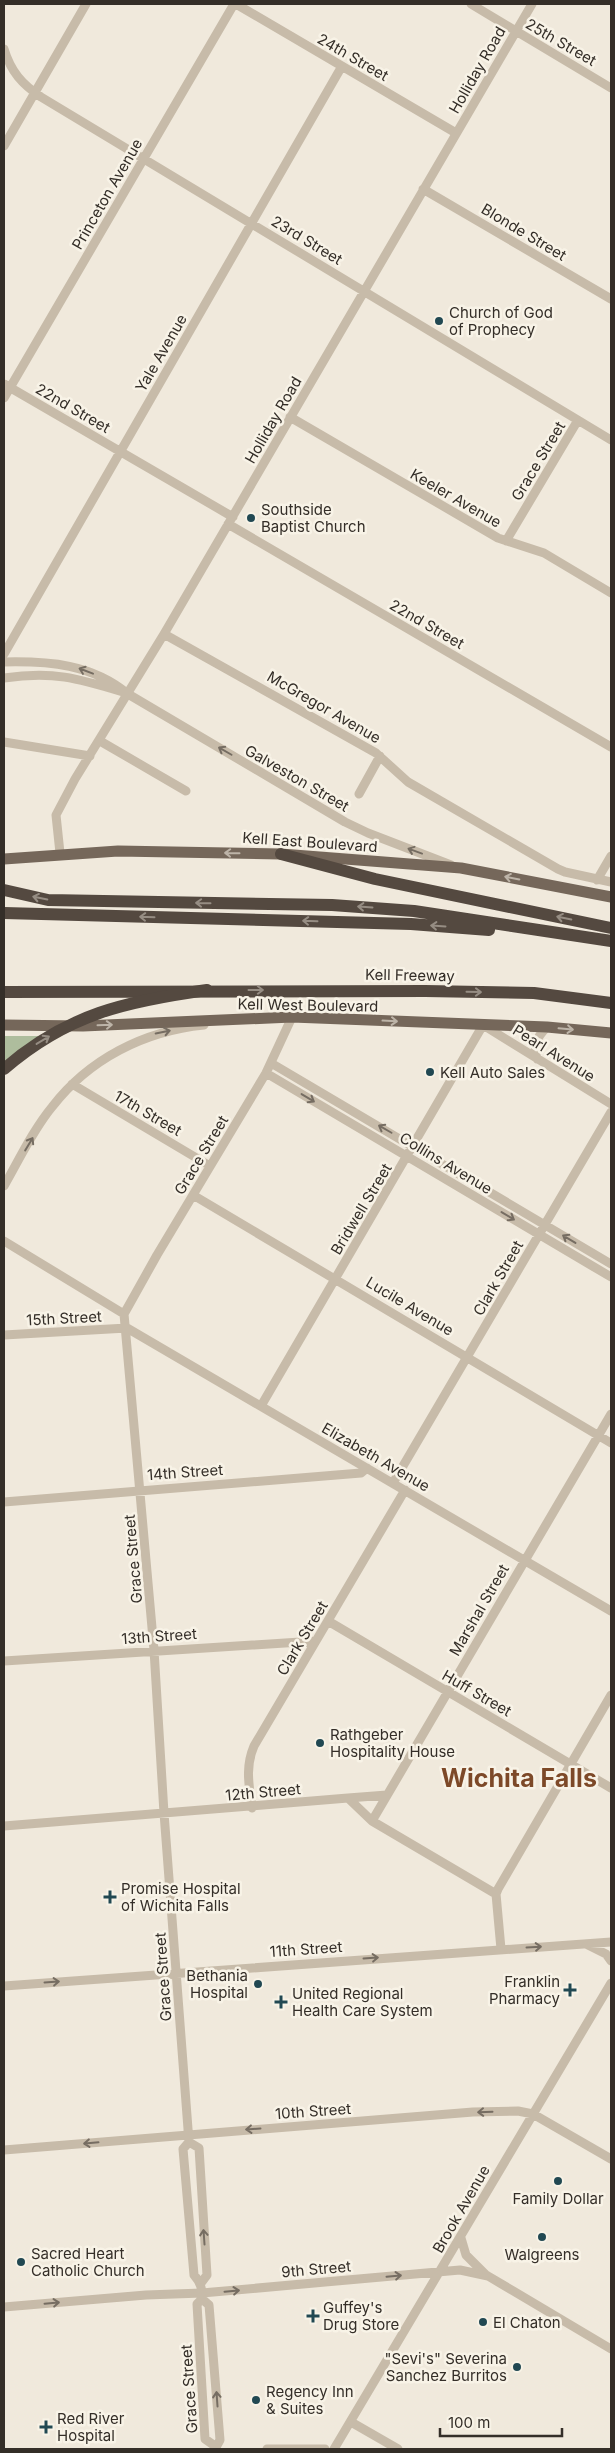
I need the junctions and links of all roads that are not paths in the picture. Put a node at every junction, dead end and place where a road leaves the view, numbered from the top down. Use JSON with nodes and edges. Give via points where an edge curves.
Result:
{"nodes":[{"id":1,"x":86,"y":4,"type":"edge"},
{"id":2,"x":235,"y":4,"type":"edge"},
{"id":3,"x":471,"y":4,"type":"edge"},
{"id":4,"x":532,"y":4,"type":"edge"},
{"id":5,"x":515,"y":31,"type":"junction"},
{"id":6,"x":4,"y":49,"type":"edge"},
{"id":7,"x":342,"y":66,"type":"junction"},
{"id":8,"x":14,"y":73,"type":"junction"},
{"id":9,"x":4,"y":77,"type":"edge"},
{"id":10,"x":611,"y":88,"type":"edge"},
{"id":11,"x":34,"y":92,"type":"junction"},
{"id":12,"x":456,"y":133,"type":"junction"},
{"id":13,"x":4,"y":146,"type":"edge"},
{"id":14,"x":144,"y":158,"type":"junction"},
{"id":15,"x":423,"y":188,"type":"junction"},
{"id":16,"x":252,"y":223,"type":"junction"},
{"id":17,"x":364,"y":291,"type":"junction"},
{"id":18,"x":611,"y":299,"type":"edge"},
{"id":19,"x":7,"y":386,"type":"edge"},
{"id":20,"x":4,"y":398,"type":"edge"},
{"id":21,"x":290,"y":418,"type":"junction"},
{"id":22,"x":578,"y":420,"type":"junction"},
{"id":23,"x":611,"y":440,"type":"edge"},
{"id":24,"x":120,"y":452,"type":"junction"},
{"id":25,"x":231,"y":521,"type":"junction"},
{"id":26,"x":506,"y":541,"type":"junction"},
{"id":27,"x":611,"y":593,"type":"edge"},
{"id":28,"x":164,"y":634,"type":"junction"},
{"id":29,"x":4,"y":654,"type":"edge"},
{"id":30,"x":4,"y":662,"type":"edge"},
{"id":31,"x":4,"y":678,"type":"edge"},
{"id":32,"x":128,"y":694,"type":"junction"},
{"id":33,"x":100,"y":741,"type":"junction"},
{"id":34,"x":4,"y":742,"type":"edge"},
{"id":35,"x":611,"y":748,"type":"edge"},
{"id":36,"x":90,"y":756,"type":"junction"},
{"id":37,"x":380,"y":756,"type":"junction"},
{"id":38,"x":186,"y":791,"type":"dead end"},
{"id":39,"x":359,"y":794,"type":"dead end"},
{"id":40,"x":60,"y":853,"type":"junction"},
{"id":41,"x":281,"y":854,"type":"junction"},
{"id":42,"x":611,"y":856,"type":"edge"},
{"id":43,"x":4,"y":859,"type":"edge"},
{"id":44,"x":461,"y":868,"type":"junction"},
{"id":45,"x":598,"y":880,"type":"junction"},
{"id":46,"x":611,"y":882,"type":"edge"},
{"id":47,"x":4,"y":890,"type":"edge"},
{"id":48,"x":611,"y":897,"type":"edge"},
{"id":49,"x":4,"y":913,"type":"edge"},
{"id":50,"x":611,"y":928,"type":"edge"},
{"id":51,"x":574,"y":936,"type":"junction"},
{"id":52,"x":611,"y":941,"type":"edge"},
{"id":53,"x":207,"y":990,"type":"junction"},
{"id":54,"x":4,"y":992,"type":"edge"},
{"id":55,"x":611,"y":1003,"type":"edge"},
{"id":56,"x":292,"y":1017,"type":"junction"},
{"id":57,"x":4,"y":1025,"type":"edge"},
{"id":58,"x":483,"y":1025,"type":"junction"},
{"id":59,"x":547,"y":1027,"type":"junction"},
{"id":60,"x":611,"y":1033,"type":"edge"},
{"id":61,"x":537,"y":1059,"type":"junction"},
{"id":62,"x":271,"y":1063,"type":"junction"},
{"id":63,"x":4,"y":1069,"type":"edge"},
{"id":64,"x":266,"y":1073,"type":"junction"},
{"id":65,"x":72,"y":1084,"type":"junction"},
{"id":66,"x":611,"y":1104,"type":"edge"},
{"id":67,"x":611,"y":1112,"type":"edge"},
{"id":68,"x":414,"y":1146,"type":"junction"},
{"id":69,"x":408,"y":1157,"type":"junction"},
{"id":70,"x":210,"y":1166,"type":"junction"},
{"id":71,"x":4,"y":1186,"type":"edge"},
{"id":72,"x":193,"y":1195,"type":"junction"},
{"id":73,"x":545,"y":1225,"type":"junction"},
{"id":74,"x":540,"y":1235,"type":"junction"},
{"id":75,"x":4,"y":1241,"type":"edge"},
{"id":76,"x":611,"y":1264,"type":"edge"},
{"id":77,"x":611,"y":1277,"type":"edge"},
{"id":78,"x":336,"y":1278,"type":"junction"},
{"id":79,"x":124,"y":1314,"type":"junction"},
{"id":80,"x":127,"y":1328,"type":"junction"},
{"id":81,"x":4,"y":1335,"type":"edge"},
{"id":82,"x":468,"y":1357,"type":"junction"},
{"id":83,"x":261,"y":1406,"type":"junction"},
{"id":84,"x":611,"y":1414,"type":"edge"},
{"id":85,"x":598,"y":1436,"type":"junction"},
{"id":86,"x":611,"y":1443,"type":"edge"},
{"id":87,"x":367,"y":1468,"type":"junction"},
{"id":88,"x":393,"y":1483,"type":"junction"},
{"id":89,"x":142,"y":1489,"type":"junction"},
{"id":90,"x":405,"y":1490,"type":"junction"},
{"id":91,"x":4,"y":1502,"type":"edge"},
{"id":92,"x":525,"y":1560,"type":"junction"},
{"id":93,"x":611,"y":1611,"type":"edge"},
{"id":94,"x":328,"y":1621,"type":"junction"},
{"id":95,"x":316,"y":1641,"type":"junction"},
{"id":96,"x":154,"y":1650,"type":"junction"},
{"id":97,"x":4,"y":1661,"type":"edge"},
{"id":98,"x":448,"y":1692,"type":"junction"},
{"id":99,"x":611,"y":1695,"type":"edge"},
{"id":100,"x":571,"y":1764,"type":"junction"},
{"id":101,"x":611,"y":1788,"type":"edge"},
{"id":102,"x":387,"y":1795,"type":"junction"},
{"id":103,"x":348,"y":1798,"type":"junction"},
{"id":104,"x":252,"y":1808,"type":"junction"},
{"id":105,"x":164,"y":1813,"type":"junction"},
{"id":106,"x":372,"y":1821,"type":"junction"},
{"id":107,"x":4,"y":1826,"type":"edge"},
{"id":108,"x":496,"y":1894,"type":"junction"},
{"id":109,"x":611,"y":1942,"type":"edge"},
{"id":110,"x":586,"y":1944,"type":"junction"},
{"id":111,"x":501,"y":1949,"type":"junction"},
{"id":112,"x":611,"y":1961,"type":"edge"},
{"id":113,"x":177,"y":1972,"type":"junction"},
{"id":114,"x":611,"y":1983,"type":"edge"},
{"id":115,"x":4,"y":1986,"type":"edge"},
{"id":116,"x":533,"y":2114,"type":"junction"},
{"id":117,"x":189,"y":2138,"type":"junction"},
{"id":118,"x":4,"y":2150,"type":"edge"},
{"id":119,"x":611,"y":2160,"type":"edge"},
{"id":120,"x":460,"y":2238,"type":"junction"},
{"id":121,"x":441,"y":2272,"type":"junction"},
{"id":122,"x":488,"y":2276,"type":"junction"},
{"id":123,"x":201,"y":2284,"type":"junction"},
{"id":124,"x":202,"y":2296,"type":"junction"},
{"id":125,"x":4,"y":2307,"type":"edge"},
{"id":126,"x":611,"y":2349,"type":"edge"},
{"id":127,"x":214,"y":2358,"type":"junction"},
{"id":128,"x":200,"y":2359,"type":"junction"},
{"id":129,"x":351,"y":2422,"type":"junction"},
{"id":130,"x":215,"y":2448,"type":"edge"},
{"id":131,"x":267,"y":2449,"type":"edge"},
{"id":132,"x":325,"y":2449,"type":"edge"},
{"id":133,"x":334,"y":2449,"type":"edge"},
{"id":134,"x":398,"y":2449,"type":"edge"}],
"edges":[{"from":1,"to":11,"type":"street"},
{"from":2,"to":7,"type":"street","name":"24th Street"},
{"from":2,"to":14,"type":"street","name":"Princeton Avenue"},
{"from":3,"to":5,"type":"street","name":"25th Street"},
{"from":4,"to":5,"type":"street","name":"Holliday Road"},
{"from":5,"to":10,"type":"street","name":"25th Street"},
{"from":5,"to":12,"type":"street","name":"Holliday Road"},
{"from":6,"to":8,"type":"street","name":"23rd Street"},
{"from":7,"to":12,"type":"street","name":"24th Street"},
{"from":7,"to":16,"type":"street","name":"Yale Avenue"},
{"from":8,"to":9,"type":"street"},
{"from":8,"to":11,"type":"street","name":"23rd Street"},
{"from":11,"to":13,"type":"street"},
{"from":11,"to":14,"type":"street","name":"23rd Street"},
{"from":12,"to":15,"type":"street","name":"Holliday Road"},
{"from":14,"to":16,"type":"street","name":"23rd Street"},
{"from":14,"to":19,"type":"street","name":"Princeton Avenue"},
{"from":15,"to":17,"type":"street","name":"Holliday Road"},
{"from":15,"to":18,"type":"street","name":"Blonde Street"},
{"from":16,"to":17,"type":"street","name":"23rd Street"},
{"from":16,"to":24,"type":"street","name":"Yale Avenue"},
{"from":17,"to":21,"type":"street","name":"Holliday Road"},
{"from":17,"to":22,"type":"street","name":"23rd Street"},
{"from":19,"to":20,"type":"street","name":"Princeton Avenue"},
{"from":19,"to":24,"type":"street","name":"22nd Street"},
{"from":21,"to":25,"type":"street","name":"Holliday Road"},
{"from":21,"to":26,"type":"street","name":"Keeler Avenue"},
{"from":22,"to":23,"type":"street","name":"23rd Street"},
{"from":22,"to":26,"type":"street","name":"Grace Street"},
{"from":24,"to":25,"type":"street","name":"22nd Street"},
{"from":24,"to":29,"type":"street","name":"Yale Avenue"},
{"from":25,"to":28,"type":"street","name":"Holliday Road"},
{"from":25,"to":35,"type":"street","name":"22nd Street"},
{"from":26,"to":27,"type":"street","name":"Keeler Avenue","via":[[544,553]]},
{"from":28,"to":32,"type":"street","name":"Holliday Road"},
{"from":28,"to":37,"type":"street","name":"McGregor Avenue"},
{"from":32,"to":30,"type":"street","name":"Galveston Street","one_way":true,"via":[[116,684],[82,669],[57,663]]},
{"from":31,"to":32,"type":"street","name":"Galveston Street","via":[[32,674],[72,677]]},
{"from":32,"to":33,"type":"street","name":"Holliday Road"},
{"from":44,"to":32,"type":"street","name":"Galveston Street","one_way":true,"via":[[345,822]]},
{"from":33,"to":36,"type":"street","name":"Holliday Road"},
{"from":33,"to":38,"type":"street"},
{"from":34,"to":36,"type":"street"},
{"from":36,"to":40,"type":"street","name":"Holliday Road","via":[[56,815]]},
{"from":37,"to":39,"type":"street"},
{"from":37,"to":45,"type":"street","name":"McGregor Avenue","via":[[408,782],[558,869]]},
{"from":41,"to":40,"type":"main road","name":"Kell East Boulevard","one_way":true},
{"from":40,"to":43,"type":"main road","name":"Kell East Boulevard"},
{"from":41,"to":44,"type":"main road","name":"Kell East Boulevard"},
{"from":50,"to":41,"type":"highway","one_way":true,"via":[[375,878]]},
{"from":42,"to":45,"type":"street"},
{"from":48,"to":44,"type":"main road","name":"Kell East Boulevard","one_way":true},
{"from":45,"to":46,"type":"street","name":"McGregor Avenue"},
{"from":51,"to":47,"type":"highway","one_way":true,"via":[[414,911],[332,905],[48,900]]},
{"from":51,"to":49,"type":"highway","one_way":true,"via":[[411,924]]},
{"from":51,"to":52,"type":"highway"},
{"from":53,"to":54,"type":"highway","bridge":true},
{"from":53,"to":55,"type":"highway","name":"Kell Freeway","one_way":true,"via":[[534,993]]},
{"from":63,"to":53,"type":"highway","one_way":true,"bridge":true,"via":[[37,1043],[108,1008]]},
{"from":57,"to":56,"type":"main road","name":"Kell West Boulevard","one_way":true,"via":[[83,1026]]},
{"from":56,"to":58,"type":"main road","name":"Kell West Boulevard","one_way":true},
{"from":56,"to":62,"type":"street","name":"Grace Street"},
{"from":65,"to":56,"type":"street","one_way":true,"via":[[131,1043],[158,1033]]},
{"from":58,"to":59,"type":"main road","name":"Kell West Boulevard"},
{"from":58,"to":61,"type":"street","name":"Pearl Avenue"},
{"from":58,"to":68,"type":"street","name":"Bridwell Street"},
{"from":59,"to":60,"type":"main road","name":"Kell West Boulevard","one_way":true},
{"from":59,"to":61,"type":"street","via":[[538,1036],[534,1048]]},
{"from":61,"to":66,"type":"street","name":"Pearl Avenue"},
{"from":62,"to":64,"type":"street","name":"Grace Street"},
{"from":68,"to":62,"type":"street","name":"Collins Avenue","one_way":true},
{"from":64,"to":69,"type":"street","name":"Collins Avenue","one_way":true},
{"from":64,"to":70,"type":"street","name":"Grace Street"},
{"from":65,"to":70,"type":"street","name":"17th Street"},
{"from":71,"to":65,"type":"street","one_way":true,"via":[[51,1107]]},
{"from":67,"to":73,"type":"street","name":"Clark Street"},
{"from":68,"to":69,"type":"street","name":"Bridwell Street"},
{"from":68,"to":73,"type":"street","name":"Collins Avenue"},
{"from":69,"to":74,"type":"street","name":"Collins Avenue","one_way":true},
{"from":69,"to":78,"type":"street","name":"Bridwell Street"},
{"from":70,"to":72,"type":"street","name":"Grace Street"},
{"from":72,"to":78,"type":"street","name":"Lucile Avenue"},
{"from":72,"to":79,"type":"street","name":"Grace Street"},
{"from":73,"to":74,"type":"street","name":"Clark Street"},
{"from":76,"to":73,"type":"street","name":"Collins Avenue","one_way":true},
{"from":74,"to":77,"type":"street","name":"Collins Avenue"},
{"from":74,"to":82,"type":"street","name":"Clark Street"},
{"from":75,"to":79,"type":"street"},
{"from":78,"to":82,"type":"street","name":"Lucile Avenue"},
{"from":78,"to":83,"type":"street","name":"Bridwell Street"},
{"from":79,"to":80,"type":"street","name":"Grace Street"},
{"from":80,"to":81,"type":"street","name":"15th Street"},
{"from":80,"to":83,"type":"street","name":"Elizabeth Avenue"},
{"from":80,"to":89,"type":"street","name":"Grace Street"},
{"from":82,"to":85,"type":"street","name":"Lucile Avenue"},
{"from":82,"to":88,"type":"street","name":"Clark Street"},
{"from":83,"to":87,"type":"street","name":"Elizabeth Avenue"},
{"from":84,"to":85,"type":"street","name":"Marshal Street"},
{"from":85,"to":86,"type":"street","name":"Lucile Avenue"},
{"from":85,"to":92,"type":"street","name":"Marshal Street"},
{"from":87,"to":88,"type":"street","name":"Elizabeth Avenue"},
{"from":87,"to":89,"type":"street","name":"14th Street","via":[[361,1473]]},
{"from":88,"to":90,"type":"street","name":"Elizabeth Avenue"},
{"from":89,"to":91,"type":"street","name":"14th Street"},
{"from":89,"to":96,"type":"street","name":"Grace Street"},
{"from":90,"to":92,"type":"street","name":"Elizabeth Avenue"},
{"from":90,"to":94,"type":"street","name":"Clark Street"},
{"from":92,"to":93,"type":"street","name":"Elizabeth Avenue"},
{"from":92,"to":98,"type":"street","name":"Marshal Street"},
{"from":94,"to":95,"type":"street","name":"Clark Street"},
{"from":94,"to":98,"type":"street","name":"Huff Street"},
{"from":95,"to":96,"type":"street","name":"13th Street"},
{"from":95,"to":104,"type":"street","name":"Clark Street","via":[[249,1758],[247,1772]]},
{"from":96,"to":97,"type":"street","name":"13th Street"},
{"from":96,"to":105,"type":"street","name":"Grace Street"},
{"from":98,"to":100,"type":"street","name":"Huff Street"},
{"from":98,"to":102,"type":"street","name":"Marshal Street"},
{"from":99,"to":100,"type":"street"},
{"from":100,"to":101,"type":"street","name":"Huff Street"},
{"from":100,"to":108,"type":"street"},
{"from":102,"to":103,"type":"street","name":"12th Street"},
{"from":102,"to":106,"type":"street","name":"Marshal Street"},
{"from":103,"to":104,"type":"street","name":"12th Street"},
{"from":103,"to":106,"type":"street"},
{"from":104,"to":105,"type":"street","name":"12th Street"},
{"from":105,"to":107,"type":"street","name":"12th Street"},
{"from":105,"to":113,"type":"street","name":"Grace Street"},
{"from":106,"to":108,"type":"street"},
{"from":108,"to":111,"type":"street"},
{"from":109,"to":110,"type":"street","name":"11th Street"},
{"from":111,"to":110,"type":"street","name":"11th Street","one_way":true},
{"from":110,"to":112,"type":"street","via":[[606,1954]]},
{"from":113,"to":111,"type":"street","name":"11th Street","one_way":true},
{"from":115,"to":113,"type":"street","name":"11th Street","one_way":true},
{"from":113,"to":117,"type":"street","name":"Grace Street"},
{"from":114,"to":116,"type":"street","name":"Brook Avenue"},
{"from":116,"to":117,"type":"street","name":"10th Street","one_way":true,"via":[[518,2111],[472,2112]]},
{"from":116,"to":119,"type":"street","name":"10th Street"},
{"from":116,"to":120,"type":"street","name":"Brook Avenue"},
{"from":117,"to":118,"type":"street","name":"10th Street","one_way":true},
{"from":117,"to":123,"type":"street","name":"Grace Street","via":[[183,2149],[194,2274]]},
{"from":123,"to":117,"type":"street","name":"Grace Street","one_way":true,"via":[[207,2275],[199,2148]]},
{"from":120,"to":121,"type":"street","name":"Brook Avenue"},
{"from":120,"to":122,"type":"street","via":[[466,2254]]},
{"from":121,"to":122,"type":"street","name":"9th Street","via":[[460,2270]]},
{"from":124,"to":121,"type":"street","name":"9th Street","one_way":true},
{"from":121,"to":129,"type":"street","name":"Brook Avenue"},
{"from":122,"to":126,"type":"street","name":"9th Street"},
{"from":123,"to":124,"type":"street","name":"Grace Street"},
{"from":125,"to":124,"type":"street","name":"9th Street","one_way":true,"via":[[146,2295]]},
{"from":124,"to":127,"type":"street","name":"Grace Street","via":[[209,2305]]},
{"from":124,"to":128,"type":"street","name":"Grace Street","via":[[197,2304]]},
{"from":127,"to":128,"type":"street"},
{"from":130,"to":127,"type":"street","name":"Grace Street","one_way":true,"via":[[220,2440]]},
{"from":128,"to":130,"type":"street","name":"Grace Street","via":[[206,2439]]},
{"from":129,"to":133,"type":"street","name":"Brook Avenue"},
{"from":129,"to":134,"type":"street"},
{"from":131,"to":132,"type":"street"}]}
